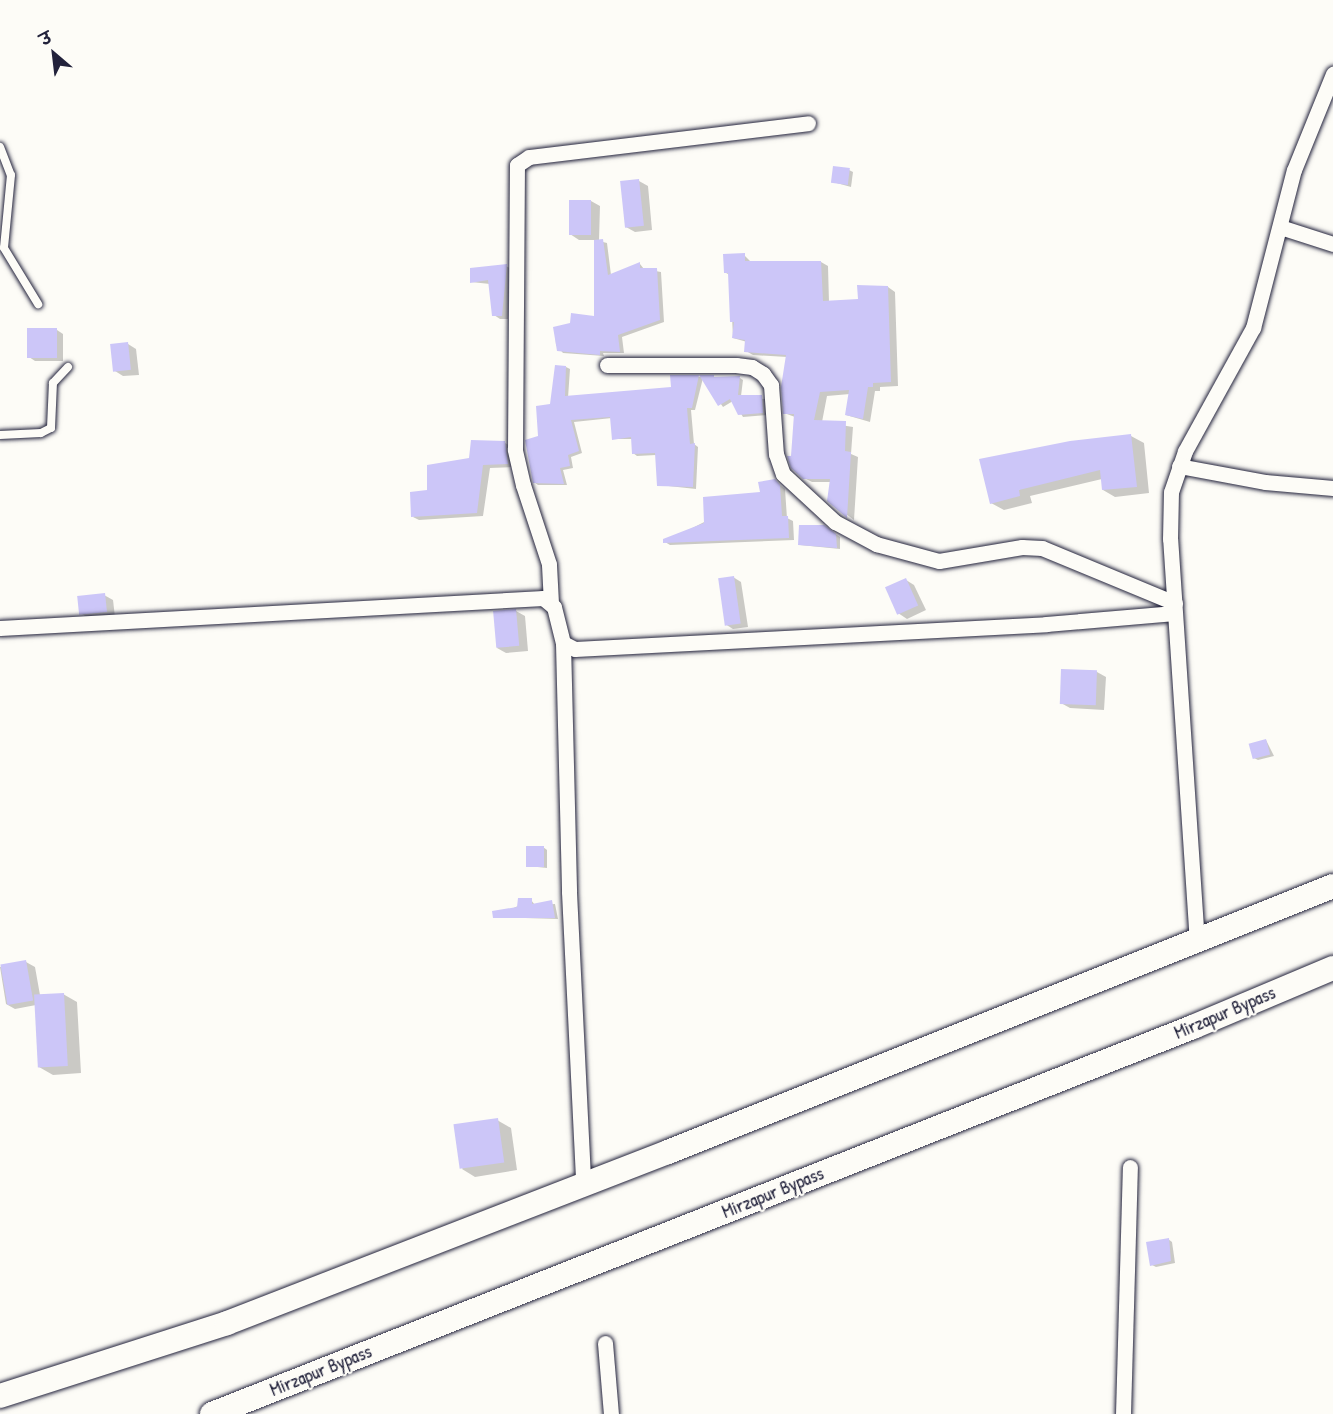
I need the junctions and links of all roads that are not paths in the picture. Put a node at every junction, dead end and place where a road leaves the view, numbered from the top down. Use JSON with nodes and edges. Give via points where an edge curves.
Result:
{"nodes":[{"id":1,"x":1333,"y":74,"type":"edge"},
{"id":2,"x":808,"y":123,"type":"dead end"},
{"id":3,"x":0,"y":147,"type":"edge"},
{"id":4,"x":1280,"y":227,"type":"junction"},
{"id":5,"x":1333,"y":244,"type":"edge"},
{"id":6,"x":38,"y":304,"type":"dead end"},
{"id":7,"x":607,"y":365,"type":"dead end"},
{"id":8,"x":68,"y":367,"type":"dead end"},
{"id":9,"x":0,"y":435,"type":"edge"},
{"id":10,"x":1179,"y":466,"type":"junction"},
{"id":11,"x":1333,"y":488,"type":"edge"},
{"id":12,"x":551,"y":603,"type":"junction"},
{"id":13,"x":1175,"y":608,"type":"junction"},
{"id":14,"x":0,"y":628,"type":"edge"},
{"id":15,"x":563,"y":642,"type":"junction"},
{"id":16,"x":1333,"y":886,"type":"edge"},
{"id":17,"x":1197,"y":943,"type":"junction"},
{"id":18,"x":1333,"y":968,"type":"edge"},
{"id":19,"x":1130,"y":1167,"type":"dead end"},
{"id":20,"x":583,"y":1175,"type":"dead end"},
{"id":21,"x":605,"y":1343,"type":"dead end"},
{"id":22,"x":0,"y":1396,"type":"edge"},
{"id":23,"x":212,"y":1414,"type":"edge"},
{"id":24,"x":611,"y":1414,"type":"edge"},
{"id":25,"x":1124,"y":1414,"type":"edge"}],
"edges":[{"from":1,"to":4,"type":"street","via":[[1294,170]]},
{"from":2,"to":12,"type":"street","via":[[529,157],[517,165],[516,449],[522,484],[549,564]]},
{"from":3,"to":6,"type":"lane","via":[[11,175],[4,248]]},
{"from":4,"to":5,"type":"street"},
{"from":4,"to":10,"type":"street","via":[[1253,328]]},
{"from":7,"to":13,"type":"street","via":[[735,364],[763,374],[771,385],[775,444],[783,474],[835,522],[876,544],[939,561],[1022,547],[1042,548]]},
{"from":8,"to":9,"type":"lane","via":[[53,383],[51,428],[41,433]]},
{"from":10,"to":11,"type":"street","via":[[1265,483]]},
{"from":10,"to":13,"type":"street","via":[[1169,510]]},
{"from":12,"to":14,"type":"street","via":[[543,598]]},
{"from":12,"to":15,"type":"street"},
{"from":13,"to":15,"type":"street","via":[[1047,624],[575,649]]},
{"from":13,"to":17,"type":"street"},
{"from":15,"to":20,"type":"street","via":[[569,892]]},
{"from":16,"to":17,"type":"highway"},
{"from":17,"to":22,"type":"highway","via":[[238,1318]]},
{"from":18,"to":23,"type":"highway","name":"Mirzapur Bypass"},
{"from":19,"to":25,"type":"street"},
{"from":21,"to":24,"type":"street"}]}
